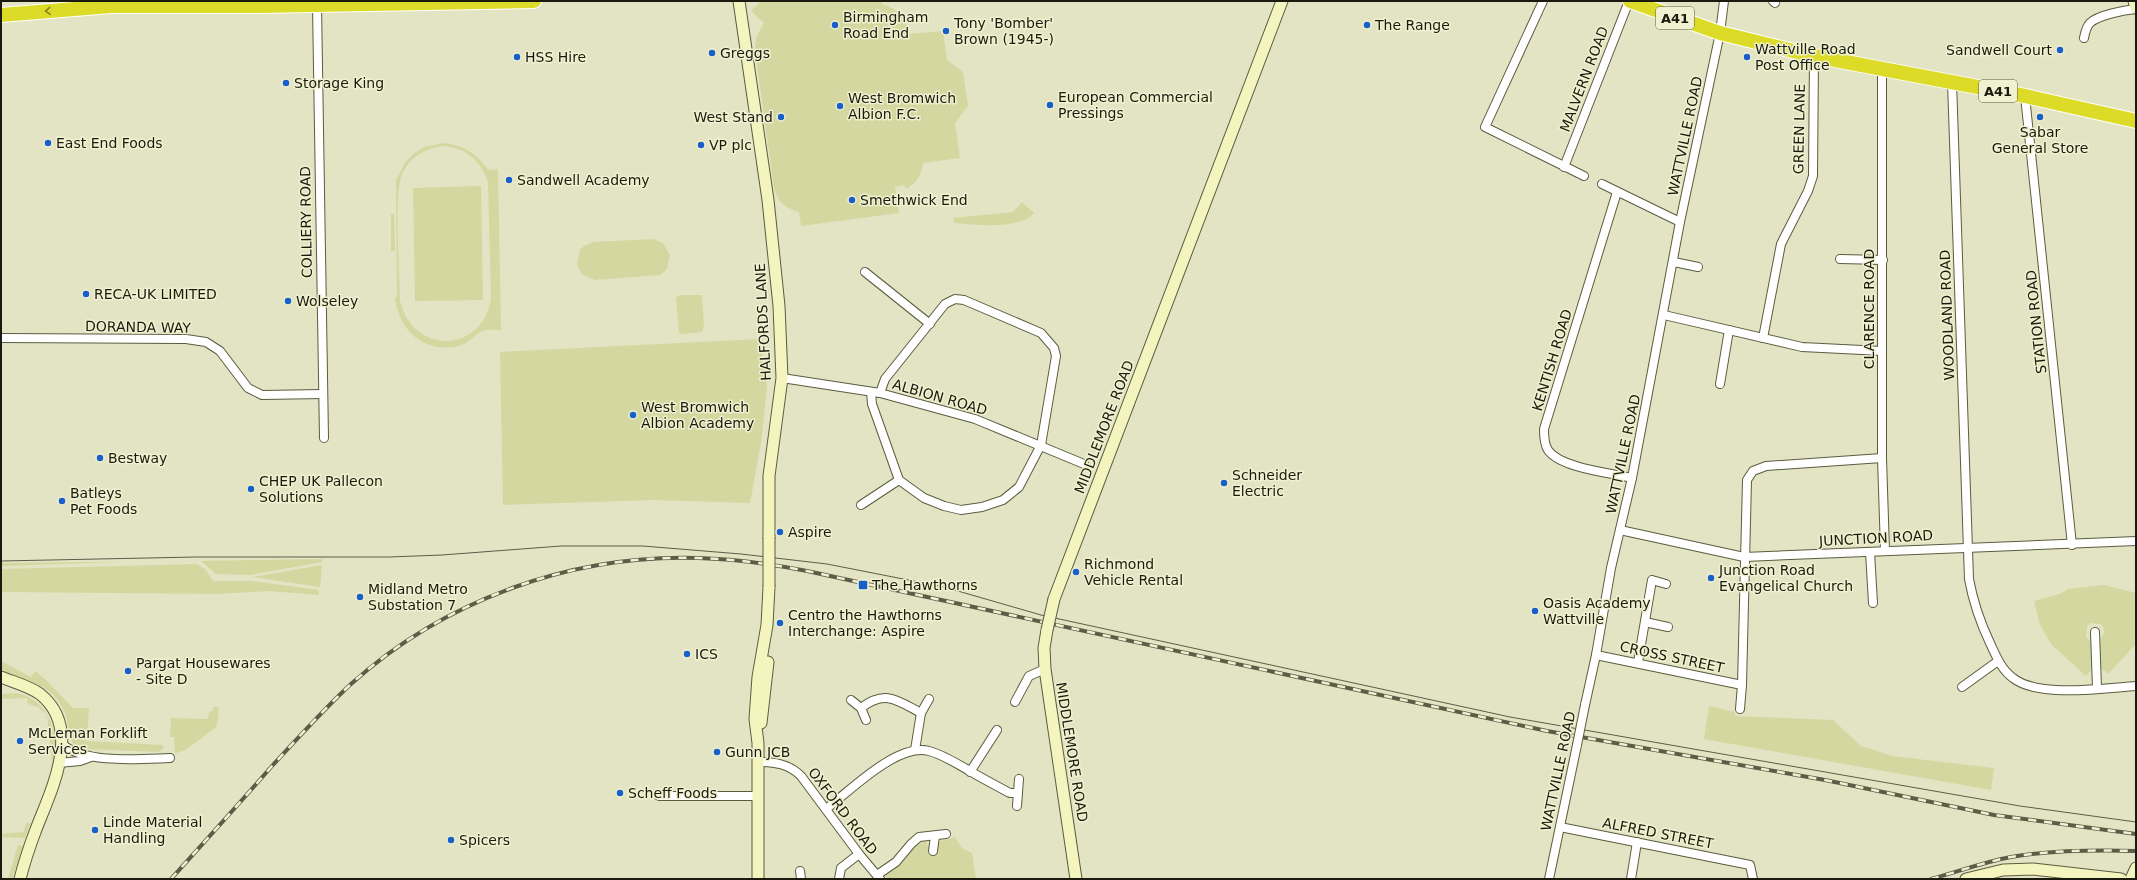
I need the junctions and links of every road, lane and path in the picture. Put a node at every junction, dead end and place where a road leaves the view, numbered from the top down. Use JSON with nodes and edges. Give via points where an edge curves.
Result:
{"nodes":[{"id":1,"x":69,"y":1,"type":"edge"},
{"id":2,"x":534,"y":1,"type":"edge"},
{"id":3,"x":739,"y":1,"type":"edge"},
{"id":4,"x":1282,"y":1,"type":"edge"},
{"id":5,"x":1543,"y":1,"type":"edge"},
{"id":6,"x":1629,"y":1,"type":"edge"},
{"id":7,"x":1724,"y":1,"type":"edge"},
{"id":8,"x":2134,"y":1,"type":"edge"},
{"id":9,"x":206,"y":4,"type":"edge"},
{"id":10,"x":317,"y":4,"type":"junction"},
{"id":11,"x":111,"y":6,"type":"junction"},
{"id":12,"x":2136,"y":9,"type":"edge"},
{"id":13,"x":1,"y":15,"type":"edge"},
{"id":14,"x":1720,"y":33,"type":"junction"},
{"id":15,"x":2084,"y":38,"type":"dead end"},
{"id":16,"x":1814,"y":56,"type":"junction"},
{"id":17,"x":1882,"y":68,"type":"junction"},
{"id":18,"x":1952,"y":82,"type":"junction"},
{"id":19,"x":2025,"y":96,"type":"junction"},
{"id":20,"x":2136,"y":121,"type":"edge"},
{"id":21,"x":1564,"y":167,"type":"junction"},
{"id":22,"x":1584,"y":176,"type":"dead end"},
{"id":23,"x":1602,"y":184,"type":"dead end"},
{"id":24,"x":1617,"y":192,"type":"junction"},
{"id":25,"x":1680,"y":222,"type":"junction"},
{"id":26,"x":1840,"y":259,"type":"dead end"},
{"id":27,"x":1883,"y":260,"type":"junction"},
{"id":28,"x":1674,"y":262,"type":"junction"},
{"id":29,"x":1698,"y":267,"type":"dead end"},
{"id":30,"x":865,"y":272,"type":"dead end"},
{"id":31,"x":1664,"y":315,"type":"junction"},
{"id":32,"x":930,"y":324,"type":"junction"},
{"id":33,"x":1729,"y":330,"type":"junction"},
{"id":34,"x":1,"y":338,"type":"edge"},
{"id":35,"x":1763,"y":338,"type":"junction"},
{"id":36,"x":1882,"y":351,"type":"junction"},
{"id":37,"x":782,"y":378,"type":"junction"},
{"id":38,"x":1720,"y":384,"type":"dead end"},
{"id":39,"x":875,"y":393,"type":"junction"},
{"id":40,"x":323,"y":394,"type":"junction"},
{"id":41,"x":324,"y":438,"type":"dead end"},
{"id":42,"x":1042,"y":446,"type":"junction"},
{"id":43,"x":1882,"y":458,"type":"junction"},
{"id":44,"x":1084,"y":464,"type":"dead end"},
{"id":45,"x":1632,"y":478,"type":"junction"},
{"id":46,"x":899,"y":480,"type":"junction"},
{"id":47,"x":861,"y":505,"type":"dead end"},
{"id":48,"x":1620,"y":530,"type":"junction"},
{"id":49,"x":2136,"y":541,"type":"edge"},
{"id":50,"x":2072,"y":545,"type":"junction"},
{"id":51,"x":1968,"y":547,"type":"junction"},
{"id":52,"x":1885,"y":551,"type":"junction"},
{"id":53,"x":1870,"y":552,"type":"junction"},
{"id":54,"x":1744,"y":557,"type":"junction"},
{"id":55,"x":1666,"y":584,"type":"dead end"},
{"id":56,"x":1873,"y":603,"type":"dead end"},
{"id":57,"x":1645,"y":622,"type":"junction"},
{"id":58,"x":1668,"y":627,"type":"dead end"},
{"id":59,"x":2095,"y":632,"type":"dead end"},
{"id":60,"x":1596,"y":655,"type":"junction"},
{"id":61,"x":1998,"y":661,"type":"junction"},
{"id":62,"x":1638,"y":662,"type":"junction"},
{"id":63,"x":1045,"y":669,"type":"junction"},
{"id":64,"x":1,"y":677,"type":"edge"},
{"id":65,"x":17,"y":684,"type":"junction"},
{"id":66,"x":1742,"y":685,"type":"junction"},
{"id":67,"x":1,"y":686,"type":"edge"},
{"id":68,"x":2136,"y":686,"type":"edge"},
{"id":69,"x":1962,"y":687,"type":"dead end"},
{"id":70,"x":2097,"y":688,"type":"junction"},
{"id":71,"x":929,"y":699,"type":"dead end"},
{"id":72,"x":851,"y":700,"type":"dead end"},
{"id":73,"x":1015,"y":702,"type":"dead end"},
{"id":74,"x":861,"y":708,"type":"junction"},
{"id":75,"x":1740,"y":709,"type":"dead end"},
{"id":76,"x":921,"y":713,"type":"junction"},
{"id":77,"x":866,"y":720,"type":"dead end"},
{"id":78,"x":997,"y":730,"type":"dead end"},
{"id":79,"x":62,"y":744,"type":"junction"},
{"id":80,"x":915,"y":750,"type":"junction"},
{"id":81,"x":91,"y":757,"type":"junction"},
{"id":82,"x":170,"y":758,"type":"dead end"},
{"id":83,"x":758,"y":762,"type":"junction"},
{"id":84,"x":59,"y":763,"type":"junction"},
{"id":85,"x":970,"y":772,"type":"junction"},
{"id":86,"x":1019,"y":779,"type":"dead end"},
{"id":87,"x":1018,"y":793,"type":"junction"},
{"id":88,"x":659,"y":796,"type":"dead end"},
{"id":89,"x":758,"y":796,"type":"junction"},
{"id":90,"x":1017,"y":806,"type":"dead end"},
{"id":91,"x":826,"y":809,"type":"junction"},
{"id":92,"x":1560,"y":827,"type":"junction"},
{"id":93,"x":946,"y":834,"type":"dead end"},
{"id":94,"x":935,"y":836,"type":"junction"},
{"id":95,"x":1637,"y":842,"type":"junction"},
{"id":96,"x":933,"y":851,"type":"dead end"},
{"id":97,"x":859,"y":854,"type":"junction"},
{"id":98,"x":2136,"y":868,"type":"edge"},
{"id":99,"x":879,"y":877,"type":"edge"},
{"id":100,"x":20,"y":879,"type":"edge"},
{"id":101,"x":758,"y":879,"type":"edge"},
{"id":102,"x":839,"y":879,"type":"edge"},
{"id":103,"x":1076,"y":879,"type":"edge"},
{"id":104,"x":1549,"y":879,"type":"edge"},
{"id":105,"x":1631,"y":879,"type":"edge"},
{"id":106,"x":1753,"y":879,"type":"edge"},
{"id":107,"x":1966,"y":879,"type":"edge"},
{"id":108,"x":2121,"y":879,"type":"edge"},
{"id":109,"x":2131,"y":879,"type":"edge"}],
"edges":[{"from":1,"to":11,"type":"highway"},
{"from":2,"to":10,"type":"highway"},
{"from":3,"to":37,"type":"street","name":"HALFORDS LANE","via":[[773,239]]},
{"from":4,"to":63,"type":"street","name":"MIDDLEMORE ROAD","bridge":true,"via":[[1054,599],[1044,648]]},
{"from":5,"to":21,"type":"street","via":[[1485,127]]},
{"from":6,"to":14,"type":"highway","number":"A41"},
{"from":6,"to":21,"type":"street","name":"MALVERN ROAD"},
{"from":7,"to":14,"type":"street","name":"WATTVILLE ROAD"},
{"from":8,"to":12,"type":"street"},
{"from":9,"to":10,"type":"highway"},
{"from":9,"to":11,"type":"highway"},
{"from":10,"to":40,"type":"street","name":"COLLIERY ROAD"},
{"from":11,"to":13,"type":"highway","one_way":true},
{"from":12,"to":15,"type":"street","via":[[2097,19],[2090,23]]},
{"from":14,"to":16,"type":"highway","number":"A41"},
{"from":14,"to":25,"type":"street","name":"WATTVILLE ROAD"},
{"from":16,"to":17,"type":"highway","number":"A41"},
{"from":16,"to":35,"type":"street","name":"GREEN LANE","via":[[1813,176],[1781,244]]},
{"from":17,"to":18,"type":"highway","number":"A41"},
{"from":17,"to":27,"type":"street","name":"CLARENCE ROAD"},
{"from":18,"to":19,"type":"highway","number":"A41"},
{"from":18,"to":51,"type":"street","name":"WOODLAND ROAD"},
{"from":19,"to":20,"type":"highway","number":"A41"},
{"from":19,"to":50,"type":"street","name":"STATION ROAD"},
{"from":21,"to":22,"type":"street"},
{"from":23,"to":24,"type":"street"},
{"from":24,"to":25,"type":"street"},
{"from":24,"to":45,"type":"street","name":"KENTISH ROAD","via":[[1544,435],[1548,449],[1569,464]]},
{"from":25,"to":28,"type":"street","name":"WATTVILLE ROAD"},
{"from":26,"to":27,"type":"street"},
{"from":27,"to":36,"type":"street","name":"CLARENCE ROAD"},
{"from":28,"to":29,"type":"street"},
{"from":28,"to":31,"type":"street","name":"WATTVILLE ROAD"},
{"from":30,"to":32,"type":"street"},
{"from":31,"to":33,"type":"street"},
{"from":31,"to":45,"type":"street","name":"WATTVILLE ROAD"},
{"from":32,"to":39,"type":"street"},
{"from":32,"to":42,"type":"street","via":[[944,304],[955,299],[964,300],[1041,333],[1050,341],[1056,356]]},
{"from":33,"to":35,"type":"street"},
{"from":33,"to":38,"type":"street"},
{"from":34,"to":40,"type":"street","name":"DORANDA WAY","via":[[186,339],[206,342],[220,351],[248,388],[262,395]]},
{"from":35,"to":36,"type":"street","via":[[1802,347]]},
{"from":36,"to":43,"type":"street","name":"CLARENCE ROAD"},
{"from":37,"to":39,"type":"street","name":"ALBION ROAD"},
{"from":37,"to":83,"type":"street","name":"HALFORDS LANE","bridge":true,"via":[[770,476],[769,587],[765,644],[755,719]]},
{"from":39,"to":42,"type":"street","name":"ALBION ROAD","via":[[976,419]]},
{"from":39,"to":46,"type":"street","via":[[872,404]]},
{"from":40,"to":41,"type":"street","name":"COLLIERY ROAD"},
{"from":42,"to":44,"type":"street","name":"ALBION ROAD"},
{"from":42,"to":46,"type":"street","via":[[1019,487],[1003,500],[982,507],[961,510],[944,506],[924,498]]},
{"from":43,"to":52,"type":"street","name":"CLARENCE ROAD"},
{"from":43,"to":54,"type":"street","via":[[1766,466],[1753,471],[1747,480]]},
{"from":45,"to":48,"type":"street","name":"WATTVILLE ROAD"},
{"from":46,"to":47,"type":"street"},
{"from":48,"to":54,"type":"street","name":"JUNCTION ROAD"},
{"from":48,"to":60,"type":"street","name":"WATTVILLE ROAD"},
{"from":49,"to":50,"type":"street","name":"JUNCTION ROAD"},
{"from":50,"to":51,"type":"street","name":"JUNCTION ROAD"},
{"from":51,"to":52,"type":"street","name":"JUNCTION ROAD"},
{"from":51,"to":61,"type":"street","name":"WOODLAND ROAD","via":[[1972,597]]},
{"from":52,"to":53,"type":"street","name":"JUNCTION ROAD"},
{"from":53,"to":54,"type":"street","name":"JUNCTION ROAD"},
{"from":53,"to":56,"type":"street"},
{"from":54,"to":66,"type":"street"},
{"from":55,"to":57,"type":"street","via":[[1652,580]]},
{"from":57,"to":58,"type":"street"},
{"from":57,"to":62,"type":"street"},
{"from":59,"to":70,"type":"street"},
{"from":60,"to":62,"type":"street","name":"CROSS STREET"},
{"from":60,"to":92,"type":"street","name":"WATTVILLE ROAD","bridge":true},
{"from":61,"to":69,"type":"street"},
{"from":61,"to":70,"type":"street","name":"WOODLAND ROAD","via":[[2007,673],[2022,684],[2052,691]]},
{"from":62,"to":66,"type":"street","name":"CROSS STREET"},
{"from":63,"to":73,"type":"street","via":[[1030,676]]},
{"from":63,"to":103,"type":"street","name":"MIDDLEMORE ROAD"},
{"from":64,"to":65,"type":"street"},
{"from":65,"to":67,"type":"street"},
{"from":65,"to":79,"type":"street","via":[[40,694],[57,713]]},
{"from":66,"to":75,"type":"street"},
{"from":68,"to":70,"type":"street","name":"WOODLAND ROAD"},
{"from":71,"to":76,"type":"street"},
{"from":72,"to":74,"type":"street"},
{"from":74,"to":76,"type":"street","via":[[879,698],[889,697]]},
{"from":74,"to":77,"type":"street"},
{"from":76,"to":80,"type":"street"},
{"from":78,"to":85,"type":"street"},
{"from":79,"to":81,"type":"street","via":[[76,754]]},
{"from":79,"to":84,"type":"street"},
{"from":80,"to":85,"type":"street","via":[[943,756]]},
{"from":80,"to":91,"type":"street","via":[[885,763]]},
{"from":81,"to":82,"type":"street"},
{"from":81,"to":84,"type":"street"},
{"from":83,"to":89,"type":"street","name":"HALFORDS LANE"},
{"from":83,"to":91,"type":"street","name":"OXFORD ROAD","via":[[774,762],[794,769]]},
{"from":84,"to":100,"type":"street"},
{"from":85,"to":87,"type":"street","via":[[1010,793]]},
{"from":86,"to":87,"type":"street"},
{"from":87,"to":90,"type":"street"},
{"from":88,"to":89,"type":"street"},
{"from":89,"to":101,"type":"street","name":"HALFORDS LANE"},
{"from":91,"to":97,"type":"street","name":"OXFORD ROAD"},
{"from":92,"to":95,"type":"street","name":"ALFRED STREET"},
{"from":92,"to":104,"type":"street","name":"WATTVILLE ROAD"},
{"from":93,"to":94,"type":"street"},
{"from":94,"to":96,"type":"street"},
{"from":94,"to":99,"type":"street","via":[[919,836]]},
{"from":95,"to":105,"type":"street"},
{"from":95,"to":106,"type":"street","name":"ALFRED STREET","via":[[1750,865]]},
{"from":97,"to":99,"type":"street","name":"OXFORD ROAD"},
{"from":97,"to":102,"type":"street","via":[[841,868]]},
{"from":98,"to":109,"type":"street"},
{"from":107,"to":108,"type":"street","via":[[2003,870],[2033,869]]}]}
